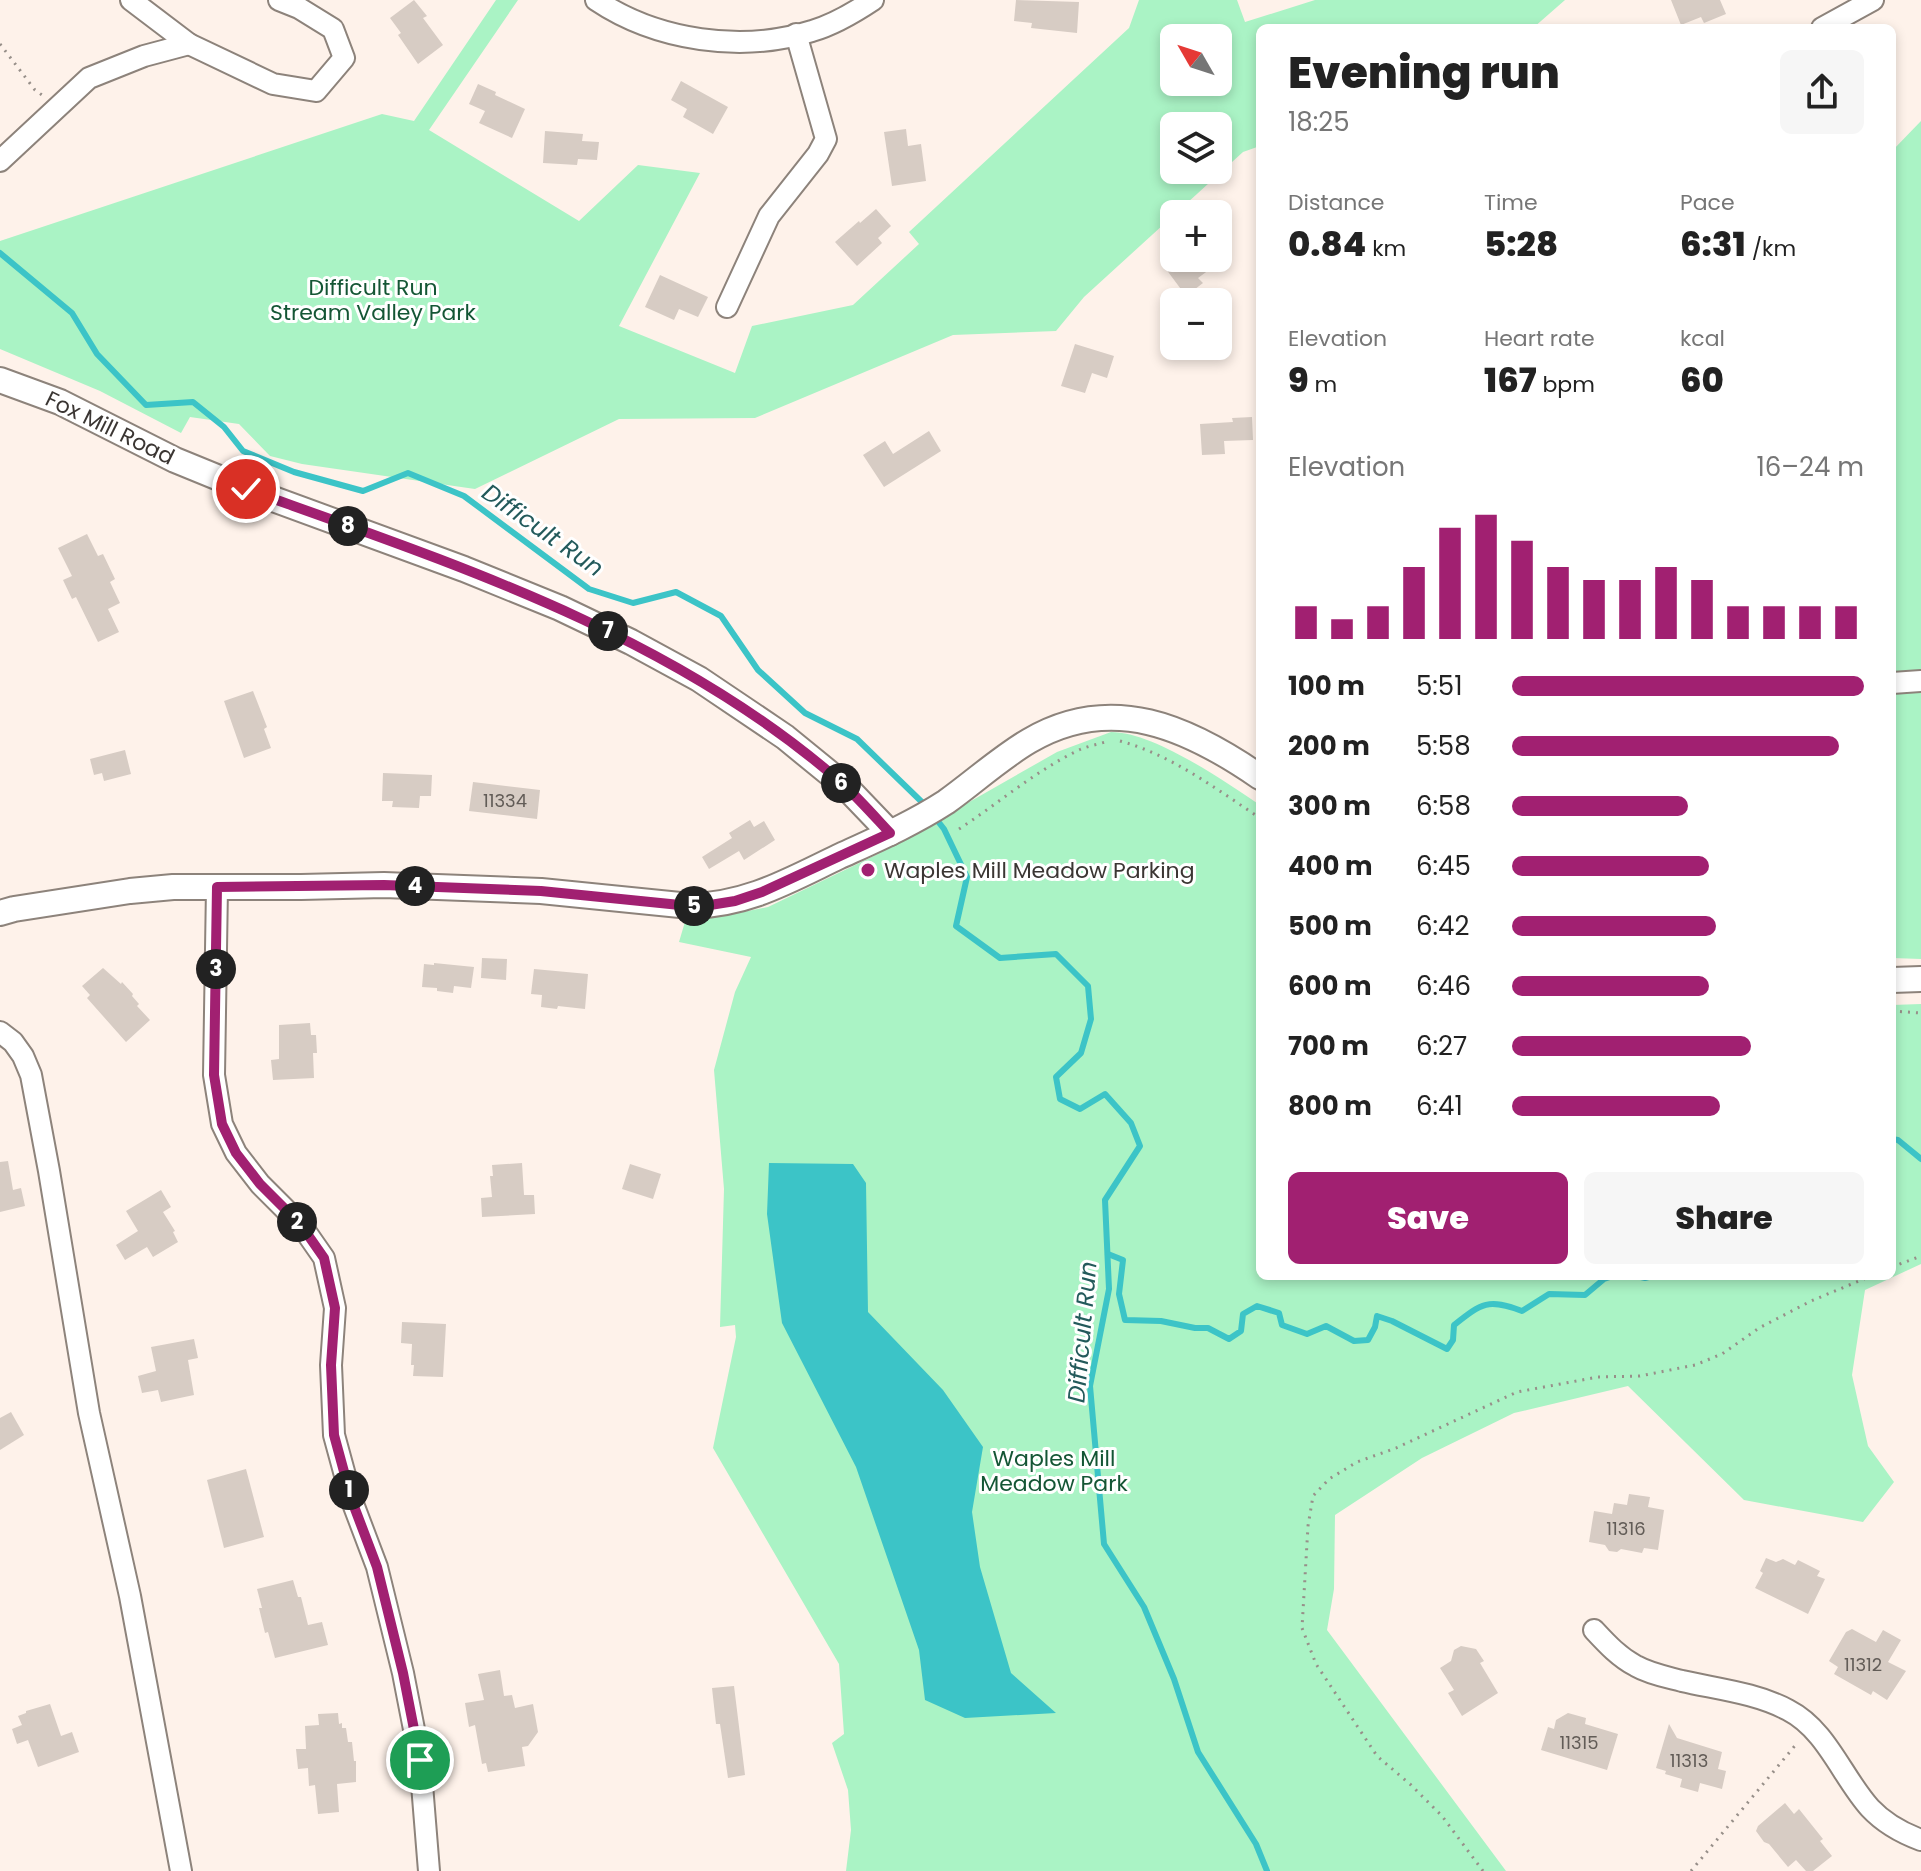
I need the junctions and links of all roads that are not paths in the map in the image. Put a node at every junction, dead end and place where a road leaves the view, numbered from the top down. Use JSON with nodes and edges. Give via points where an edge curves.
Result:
{"nodes":[{"id":1,"x":131,"y":0,"type":"edge"},
{"id":2,"x":279,"y":0,"type":"edge"},
{"id":3,"x":596,"y":0,"type":"edge"},
{"id":4,"x":873,"y":0,"type":"edge"},
{"id":5,"x":1873,"y":0,"type":"edge"},
{"id":6,"x":1829,"y":24,"type":"edge"},
{"id":7,"x":796,"y":34,"type":"junction"},
{"id":8,"x":189,"y":44,"type":"junction"},
{"id":9,"x":0,"y":161,"type":"edge"},
{"id":10,"x":727,"y":307,"type":"dead end"},
{"id":11,"x":0,"y":380,"type":"edge"},
{"id":12,"x":1921,"y":681,"type":"edge"},
{"id":13,"x":1896,"y":683,"type":"edge"},
{"id":14,"x":1256,"y":774,"type":"edge"},
{"id":15,"x":890,"y":833,"type":"junction"},
{"id":16,"x":217,"y":887,"type":"junction"},
{"id":17,"x":0,"y":913,"type":"edge"},
{"id":18,"x":1921,"y":979,"type":"edge"},
{"id":19,"x":1896,"y":980,"type":"edge"},
{"id":20,"x":0,"y":1032,"type":"edge"},
{"id":21,"x":1594,"y":1630,"type":"dead end"},
{"id":22,"x":1921,"y":1840,"type":"edge"},
{"id":23,"x":181,"y":1871,"type":"edge"},
{"id":24,"x":429,"y":1871,"type":"edge"}],
"edges":[{"from":1,"to":8,"type":"street"},
{"from":2,"to":8,"type":"street","via":[[333,29],[344,58],[316,91],[273,84]]},
{"from":3,"to":7,"type":"street","via":[[647,26],[701,39],[743,41]]},
{"from":4,"to":7,"type":"street","via":[[813,31]]},
{"from":5,"to":6,"type":"street"},
{"from":7,"to":10,"type":"street","via":[[826,139],[769,216]]},
{"from":8,"to":9,"type":"street","via":[[89,78]]},
{"from":11,"to":15,"type":"main road","name":"Fox Mill Road","via":[[60,402],[175,460],[464,569],[631,642],[699,679],[785,737],[845,786]]},
{"from":12,"to":13,"type":"street"},
{"from":14,"to":15,"type":"main road","via":[[1184,733],[1145,721],[1115,717],[1077,722],[1037,737],[946,802]]},
{"from":15,"to":16,"type":"main road","via":[[762,892],[710,905],[384,885]]},
{"from":16,"to":17,"type":"main road","via":[[130,891]]},
{"from":16,"to":24,"type":"street","via":[[214,1075],[222,1124],[236,1153],[324,1258],[335,1308],[334,1435],[377,1567],[403,1673],[420,1760]]},
{"from":18,"to":19,"type":"main road"},
{"from":20,"to":23,"type":"street","via":[[13,1042],[31,1075],[89,1413],[133,1609]]},
{"from":21,"to":22,"type":"street","via":[[1635,1666],[1790,1710],[1831,1750],[1869,1807]]}]}
